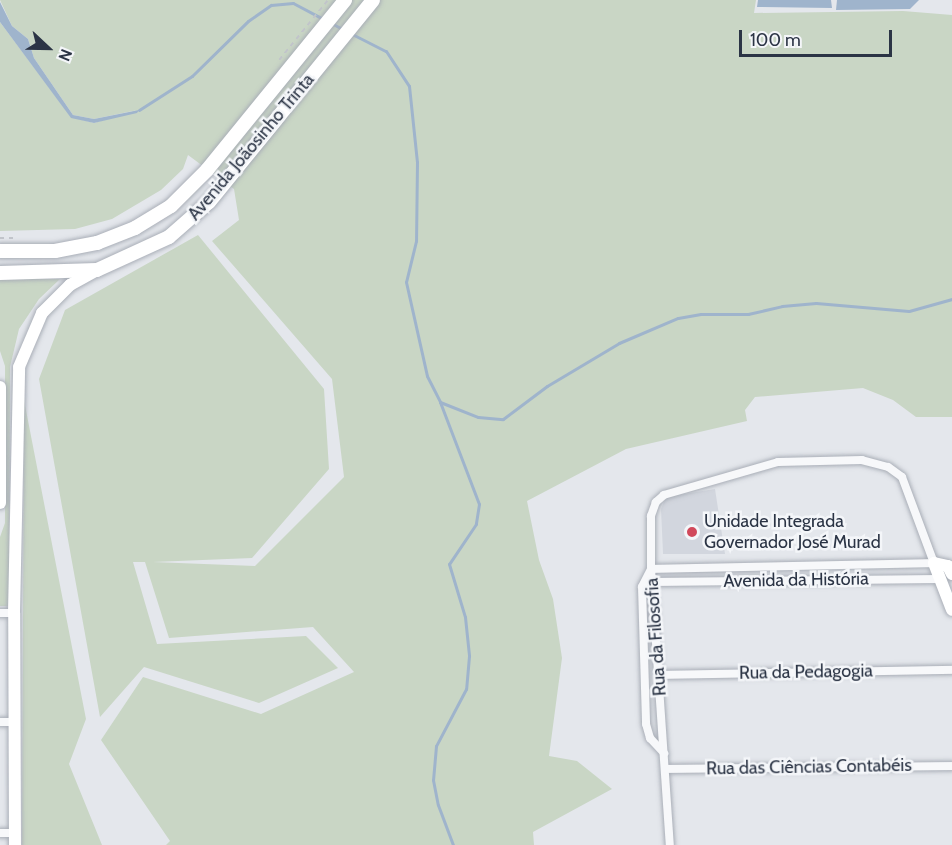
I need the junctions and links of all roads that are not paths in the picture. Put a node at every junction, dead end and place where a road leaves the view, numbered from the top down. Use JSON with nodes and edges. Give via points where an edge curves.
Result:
{"nodes":[{"id":1,"x":345,"y":0,"type":"edge"},
{"id":2,"x":373,"y":0,"type":"edge"},
{"id":3,"x":0,"y":251,"type":"edge"},
{"id":4,"x":97,"y":270,"type":"junction"},
{"id":5,"x":0,"y":273,"type":"edge"},
{"id":6,"x":0,"y":387,"type":"edge"},
{"id":7,"x":0,"y":503,"type":"edge"},
{"id":8,"x":934,"y":563,"type":"junction"},
{"id":9,"x":651,"y":569,"type":"junction"},
{"id":10,"x":952,"y":574,"type":"edge"},
{"id":11,"x":939,"y":579,"type":"junction"},
{"id":12,"x":652,"y":582,"type":"junction"},
{"id":13,"x":952,"y":610,"type":"edge"},
{"id":14,"x":14,"y":612,"type":"junction"},
{"id":15,"x":0,"y":613,"type":"edge"},
{"id":16,"x":952,"y":670,"type":"edge"},
{"id":17,"x":660,"y":675,"type":"junction"},
{"id":18,"x":0,"y":722,"type":"edge"},
{"id":19,"x":14,"y":722,"type":"junction"},
{"id":20,"x":664,"y":753,"type":"junction"},
{"id":21,"x":952,"y":766,"type":"edge"},
{"id":22,"x":665,"y":769,"type":"junction"},
{"id":23,"x":0,"y":833,"type":"edge"},
{"id":24,"x":15,"y":839,"type":"edge"},
{"id":25,"x":670,"y":845,"type":"edge"}],
"edges":[{"from":1,"to":3,"type":"main road","name":"Avenida Joãosinho Trinta","via":[[207,170],[171,206],[114,237],[55,251]]},
{"from":2,"to":4,"type":"main road","name":"Avenida Joãosinho Trinta","via":[[194,217],[169,237]]},
{"from":4,"to":5,"type":"main road","name":"Avenida Joãosinho Trinta"},
{"from":4,"to":14,"type":"street","via":[[70,285],[42,313],[19,367]]},
{"from":6,"to":7,"type":"street"},
{"from":8,"to":9,"type":"street","name":"Avenida da História"},
{"from":8,"to":9,"type":"street","via":[[916,508],[899,473],[862,460],[820,460],[778,462],[664,495],[651,516]]},
{"from":8,"to":10,"type":"street","via":[[948,566]]},
{"from":8,"to":11,"type":"street"},
{"from":9,"to":12,"type":"street","name":"Rua da Filosofia"},
{"from":9,"to":20,"type":"street","name":"Rua da Filosofia","via":[[642,587],[646,724],[650,738]]},
{"from":11,"to":12,"type":"street","name":"Avenida da História"},
{"from":11,"to":13,"type":"street"},
{"from":12,"to":17,"type":"street","name":"Rua da Filosofia"},
{"from":14,"to":15,"type":"street"},
{"from":14,"to":19,"type":"street"},
{"from":16,"to":17,"type":"street","name":"Rua da Pedagogia"},
{"from":17,"to":20,"type":"street","name":"Rua da Filosofia"},
{"from":18,"to":19,"type":"street"},
{"from":19,"to":24,"type":"street"},
{"from":20,"to":22,"type":"street","name":"Rua da Filosofia"},
{"from":21,"to":22,"type":"street","name":"Rua das Ciências Contabéis"},
{"from":22,"to":25,"type":"street","name":"Rua da Filosofia"},
{"from":23,"to":24,"type":"street"}]}
